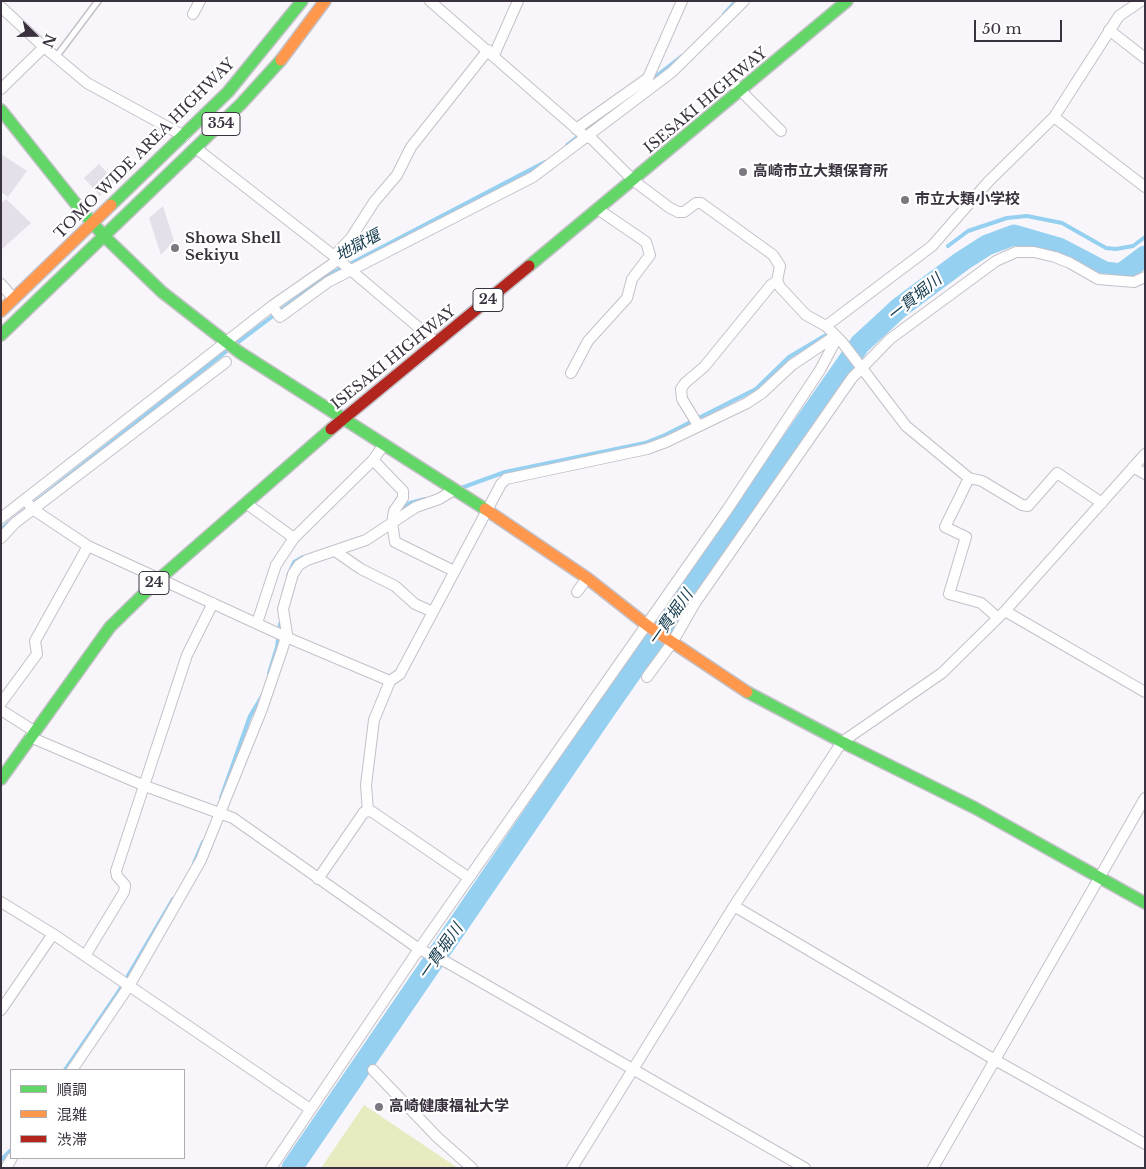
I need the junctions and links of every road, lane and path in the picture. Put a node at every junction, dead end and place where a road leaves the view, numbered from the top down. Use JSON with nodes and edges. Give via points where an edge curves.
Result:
{"nodes":[{"id":1,"x":98,"y":1,"type":"edge"},
{"id":2,"x":200,"y":1,"type":"edge"},
{"id":3,"x":302,"y":1,"type":"edge"},
{"id":4,"x":325,"y":1,"type":"edge"},
{"id":5,"x":430,"y":1,"type":"edge"},
{"id":6,"x":518,"y":1,"type":"edge"},
{"id":7,"x":682,"y":1,"type":"edge"},
{"id":8,"x":744,"y":1,"type":"edge"},
{"id":9,"x":847,"y":1,"type":"edge"},
{"id":10,"x":1141,"y":1,"type":"edge"},
{"id":11,"x":1,"y":7,"type":"edge"},
{"id":12,"x":192,"y":14,"type":"dead end"},
{"id":13,"x":1109,"y":30,"type":"junction"},
{"id":14,"x":44,"y":47,"type":"junction"},
{"id":15,"x":491,"y":52,"type":"junction"},
{"id":16,"x":56,"y":57,"type":"junction"},
{"id":17,"x":1145,"y":58,"type":"edge"},
{"id":18,"x":731,"y":81,"type":"dead end"},
{"id":19,"x":1,"y":89,"type":"edge"},
{"id":20,"x":739,"y":92,"type":"junction"},
{"id":21,"x":1,"y":110,"type":"edge"},
{"id":22,"x":1054,"y":117,"type":"junction"},
{"id":23,"x":576,"y":128,"type":"junction"},
{"id":24,"x":781,"y":131,"type":"dead end"},
{"id":25,"x":184,"y":136,"type":"junction"},
{"id":26,"x":588,"y":137,"type":"junction"},
{"id":27,"x":197,"y":148,"type":"junction"},
{"id":28,"x":634,"y":181,"type":"junction"},
{"id":29,"x":1145,"y":187,"type":"edge"},
{"id":30,"x":598,"y":210,"type":"junction"},
{"id":31,"x":92,"y":223,"type":"junction"},
{"id":32,"x":105,"y":237,"type":"junction"},
{"id":33,"x":336,"y":258,"type":"junction"},
{"id":34,"x":350,"y":271,"type":"junction"},
{"id":35,"x":1145,"y":277,"type":"edge"},
{"id":36,"x":778,"y":281,"type":"junction"},
{"id":37,"x":1,"y":284,"type":"edge"},
{"id":38,"x":14,"y":299,"type":"junction"},
{"id":39,"x":272,"y":306,"type":"junction"},
{"id":40,"x":1,"y":311,"type":"edge"},
{"id":41,"x":826,"y":326,"type":"junction"},
{"id":42,"x":1,"y":335,"type":"edge"},
{"id":43,"x":838,"y":339,"type":"junction"},
{"id":44,"x":225,"y":342,"type":"junction"},
{"id":45,"x":437,"y":343,"type":"junction"},
{"id":46,"x":226,"y":362,"type":"dead end"},
{"id":47,"x":859,"y":365,"type":"junction"},
{"id":48,"x":571,"y":373,"type":"dead end"},
{"id":49,"x":342,"y":419,"type":"junction"},
{"id":50,"x":698,"y":425,"type":"junction"},
{"id":51,"x":383,"y":446,"type":"junction"},
{"id":52,"x":1145,"y":454,"type":"edge"},
{"id":53,"x":373,"y":460,"type":"junction"},
{"id":54,"x":1133,"y":467,"type":"junction"},
{"id":55,"x":1145,"y":474,"type":"edge"},
{"id":56,"x":969,"y":478,"type":"junction"},
{"id":57,"x":454,"y":490,"type":"junction"},
{"id":58,"x":25,"y":500,"type":"junction"},
{"id":59,"x":1102,"y":503,"type":"junction"},
{"id":60,"x":246,"y":504,"type":"junction"},
{"id":61,"x":34,"y":510,"type":"junction"},
{"id":62,"x":488,"y":511,"type":"junction"},
{"id":63,"x":1,"y":518,"type":"edge"},
{"id":64,"x":392,"y":523,"type":"junction"},
{"id":65,"x":1,"y":538,"type":"edge"},
{"id":66,"x":294,"y":538,"type":"junction"},
{"id":67,"x":88,"y":546,"type":"junction"},
{"id":68,"x":335,"y":551,"type":"junction"},
{"id":69,"x":454,"y":571,"type":"junction"},
{"id":70,"x":587,"y":578,"type":"junction"},
{"id":71,"x":158,"y":580,"type":"junction"},
{"id":72,"x":578,"y":592,"type":"dead end"},
{"id":73,"x":213,"y":603,"type":"junction"},
{"id":74,"x":433,"y":612,"type":"junction"},
{"id":75,"x":1002,"y":615,"type":"junction"},
{"id":76,"x":257,"y":623,"type":"junction"},
{"id":77,"x":647,"y":625,"type":"junction"},
{"id":78,"x":286,"y":637,"type":"junction"},
{"id":79,"x":670,"y":642,"type":"junction"},
{"id":80,"x":647,"y":677,"type":"dead end"},
{"id":81,"x":390,"y":681,"type":"junction"},
{"id":82,"x":1145,"y":692,"type":"edge"},
{"id":83,"x":1,"y":703,"type":"edge"},
{"id":84,"x":1,"y":710,"type":"edge"},
{"id":85,"x":32,"y":734,"type":"junction"},
{"id":86,"x":842,"y":742,"type":"junction"},
{"id":87,"x":1,"y":779,"type":"edge"},
{"id":88,"x":145,"y":786,"type":"junction"},
{"id":89,"x":1145,"y":798,"type":"edge"},
{"id":90,"x":368,"y":811,"type":"junction"},
{"id":91,"x":221,"y":815,"type":"junction"},
{"id":92,"x":1100,"y":877,"type":"junction"},
{"id":93,"x":469,"y":878,"type":"junction"},
{"id":94,"x":318,"y":879,"type":"junction"},
{"id":95,"x":1,"y":902,"type":"edge"},
{"id":96,"x":1145,"y":903,"type":"edge"},
{"id":97,"x":734,"y":906,"type":"junction"},
{"id":98,"x":54,"y":934,"type":"junction"},
{"id":99,"x":421,"y":950,"type":"junction"},
{"id":100,"x":85,"y":956,"type":"junction"},
{"id":101,"x":129,"y":986,"type":"junction"},
{"id":102,"x":1,"y":1010,"type":"edge"},
{"id":103,"x":995,"y":1060,"type":"junction"},
{"id":104,"x":633,"y":1068,"type":"junction"},
{"id":105,"x":73,"y":1069,"type":"edge"},
{"id":106,"x":373,"y":1070,"type":"dead end"},
{"id":107,"x":310,"y":1109,"type":"junction"},
{"id":108,"x":1145,"y":1144,"type":"edge"},
{"id":109,"x":271,"y":1168,"type":"edge"},
{"id":110,"x":472,"y":1168,"type":"edge"},
{"id":111,"x":572,"y":1168,"type":"edge"},
{"id":112,"x":805,"y":1168,"type":"edge"},
{"id":113,"x":933,"y":1168,"type":"edge"}],
"edges":[{"from":1,"to":16,"type":"lane"},
{"from":2,"to":12,"type":"street"},
{"from":3,"to":25,"type":"main road","name":"TOMO WIDE AREA HIGHWAY","number":"354","via":[[228,92]]},
{"from":4,"to":27,"type":"main road","number":"354","via":[[282,58]]},
{"from":5,"to":15,"type":"street"},
{"from":6,"to":15,"type":"street"},
{"from":7,"to":23,"type":"street","via":[[648,78]]},
{"from":8,"to":26,"type":"street","via":[[672,72]]},
{"from":9,"to":20,"type":"main road","name":"ISESAKI HIGHWAY","number":"24"},
{"from":10,"to":13,"type":"street","via":[[1119,16]]},
{"from":11,"to":14,"type":"street"},
{"from":13,"to":17,"type":"street"},
{"from":13,"to":22,"type":"street"},
{"from":14,"to":16,"type":"street"},
{"from":14,"to":19,"type":"street"},
{"from":15,"to":23,"type":"street"},
{"from":15,"to":33,"type":"street","via":[[410,147],[397,175],[374,202]]},
{"from":16,"to":25,"type":"street","via":[[87,83]]},
{"from":18,"to":20,"type":"street"},
{"from":20,"to":24,"type":"street"},
{"from":20,"to":28,"type":"main road","name":"ISESAKI HIGHWAY","number":"24"},
{"from":21,"to":31,"type":"main road"},
{"from":22,"to":29,"type":"street"},
{"from":22,"to":41,"type":"street","via":[[988,182],[932,246]]},
{"from":23,"to":26,"type":"street"},
{"from":25,"to":31,"type":"main road","name":"TOMO WIDE AREA HIGHWAY","number":"354"},
{"from":26,"to":28,"type":"street"},
{"from":26,"to":34,"type":"street","via":[[533,177]]},
{"from":27,"to":32,"type":"main road","number":"354"},
{"from":27,"to":33,"type":"street"},
{"from":28,"to":30,"type":"main road","name":"ISESAKI HIGHWAY","number":"24"},
{"from":28,"to":36,"type":"street","via":[[678,212],[701,203],[718,213],[773,255],[780,266]]},
{"from":30,"to":45,"type":"main road","name":"ISESAKI HIGHWAY","number":"24"},
{"from":30,"to":48,"type":"street","via":[[646,242],[650,255],[632,279],[627,298],[588,341]]},
{"from":31,"to":32,"type":"main road"},
{"from":31,"to":38,"type":"main road","name":"TOMO WIDE AREA HIGHWAY","number":"354"},
{"from":32,"to":42,"type":"main road","number":"354"},
{"from":32,"to":44,"type":"main road","via":[[162,292]]},
{"from":33,"to":34,"type":"street"},
{"from":33,"to":39,"type":"street"},
{"from":34,"to":39,"type":"street","via":[[328,282],[280,317]]},
{"from":34,"to":45,"type":"street"},
{"from":35,"to":47,"type":"street","via":[[1134,282],[1098,279],[1055,257],[1016,252],[996,262]]},
{"from":36,"to":41,"type":"street","via":[[806,315]]},
{"from":36,"to":50,"type":"street","via":[[771,285],[704,367],[685,383],[680,394]]},
{"from":37,"to":38,"type":"street"},
{"from":38,"to":40,"type":"main road","name":"TOMO WIDE AREA HIGHWAY","number":"354"},
{"from":39,"to":44,"type":"street"},
{"from":41,"to":43,"type":"street"},
{"from":43,"to":47,"type":"street"},
{"from":43,"to":50,"type":"street","via":[[792,365],[748,403]]},
{"from":43,"to":77,"type":"street"},
{"from":44,"to":49,"type":"main road"},
{"from":44,"to":58,"type":"street"},
{"from":45,"to":49,"type":"main road","name":"ISESAKI HIGHWAY","number":"24"},
{"from":46,"to":61,"type":"street"},
{"from":47,"to":56,"type":"street","via":[[906,426]]},
{"from":47,"to":79,"type":"street"},
{"from":49,"to":51,"type":"main road"},
{"from":49,"to":60,"type":"main road","name":"ISESAKI HIGHWAY","number":"24"},
{"from":50,"to":62,"type":"street","via":[[647,450],[506,479]]},
{"from":51,"to":53,"type":"street"},
{"from":51,"to":57,"type":"main road"},
{"from":52,"to":54,"type":"street"},
{"from":53,"to":64,"type":"street","via":[[403,491]]},
{"from":53,"to":66,"type":"street"},
{"from":54,"to":55,"type":"street"},
{"from":54,"to":59,"type":"street"},
{"from":56,"to":59,"type":"street","via":[[982,480],[1028,506],[1057,473]]},
{"from":56,"to":75,"type":"street","via":[[945,527],[966,537],[948,594],[981,603]]},
{"from":57,"to":62,"type":"main road"},
{"from":57,"to":64,"type":"street","via":[[416,507]]},
{"from":58,"to":61,"type":"street"},
{"from":58,"to":63,"type":"street"},
{"from":59,"to":75,"type":"street"},
{"from":60,"to":66,"type":"street"},
{"from":60,"to":71,"type":"main road","name":"ISESAKI HIGHWAY","number":"24"},
{"from":61,"to":65,"type":"street"},
{"from":61,"to":67,"type":"street"},
{"from":62,"to":69,"type":"street"},
{"from":62,"to":70,"type":"main road"},
{"from":64,"to":68,"type":"street","via":[[366,540]]},
{"from":64,"to":69,"type":"street","via":[[395,542]]},
{"from":66,"to":76,"type":"street","via":[[276,565]]},
{"from":67,"to":71,"type":"street"},
{"from":67,"to":83,"type":"street","via":[[35,641],[37,654]]},
{"from":68,"to":74,"type":"street","via":[[395,586],[415,604]]},
{"from":68,"to":78,"type":"street","via":[[307,560],[293,574],[283,609]]},
{"from":69,"to":74,"type":"street"},
{"from":70,"to":72,"type":"street"},
{"from":70,"to":77,"type":"main road"},
{"from":71,"to":73,"type":"street"},
{"from":71,"to":85,"type":"main road","name":"ISESAKI HIGHWAY","number":"24","via":[[110,627]]},
{"from":73,"to":76,"type":"street"},
{"from":73,"to":88,"type":"street","via":[[187,655]]},
{"from":74,"to":81,"type":"street","via":[[400,674]]},
{"from":75,"to":82,"type":"street"},
{"from":75,"to":86,"type":"street","via":[[942,673]]},
{"from":76,"to":78,"type":"street"},
{"from":77,"to":79,"type":"main road"},
{"from":77,"to":93,"type":"street"},
{"from":78,"to":81,"type":"street"},
{"from":78,"to":91,"type":"street"},
{"from":79,"to":80,"type":"street"},
{"from":79,"to":86,"type":"main road","via":[[735,685]]},
{"from":81,"to":90,"type":"street","via":[[374,720],[366,785]]},
{"from":84,"to":85,"type":"street"},
{"from":85,"to":87,"type":"main road","name":"ISESAKI HIGHWAY","number":"24"},
{"from":85,"to":88,"type":"street"},
{"from":86,"to":92,"type":"main road","via":[[975,808]]},
{"from":86,"to":97,"type":"street"},
{"from":88,"to":91,"type":"street"},
{"from":88,"to":100,"type":"street","via":[[116,871],[125,886],[124,892]]},
{"from":89,"to":92,"type":"street"},
{"from":90,"to":93,"type":"street"},
{"from":90,"to":94,"type":"street","via":[[364,812]]},
{"from":91,"to":94,"type":"street","via":[[233,818]]},
{"from":91,"to":101,"type":"street","via":[[189,882]]},
{"from":92,"to":96,"type":"main road"},
{"from":92,"to":103,"type":"street"},
{"from":93,"to":99,"type":"street"},
{"from":94,"to":99,"type":"street"},
{"from":95,"to":98,"type":"street"},
{"from":97,"to":103,"type":"street"},
{"from":97,"to":104,"type":"street"},
{"from":98,"to":100,"type":"street"},
{"from":98,"to":102,"type":"street"},
{"from":99,"to":104,"type":"street"},
{"from":99,"to":107,"type":"street"},
{"from":100,"to":101,"type":"street"},
{"from":101,"to":105,"type":"street"},
{"from":101,"to":107,"type":"street"},
{"from":103,"to":108,"type":"street"},
{"from":103,"to":113,"type":"street"},
{"from":104,"to":111,"type":"street"},
{"from":104,"to":112,"type":"street"},
{"from":106,"to":110,"type":"street","via":[[437,1137]]},
{"from":107,"to":109,"type":"street"}]}
